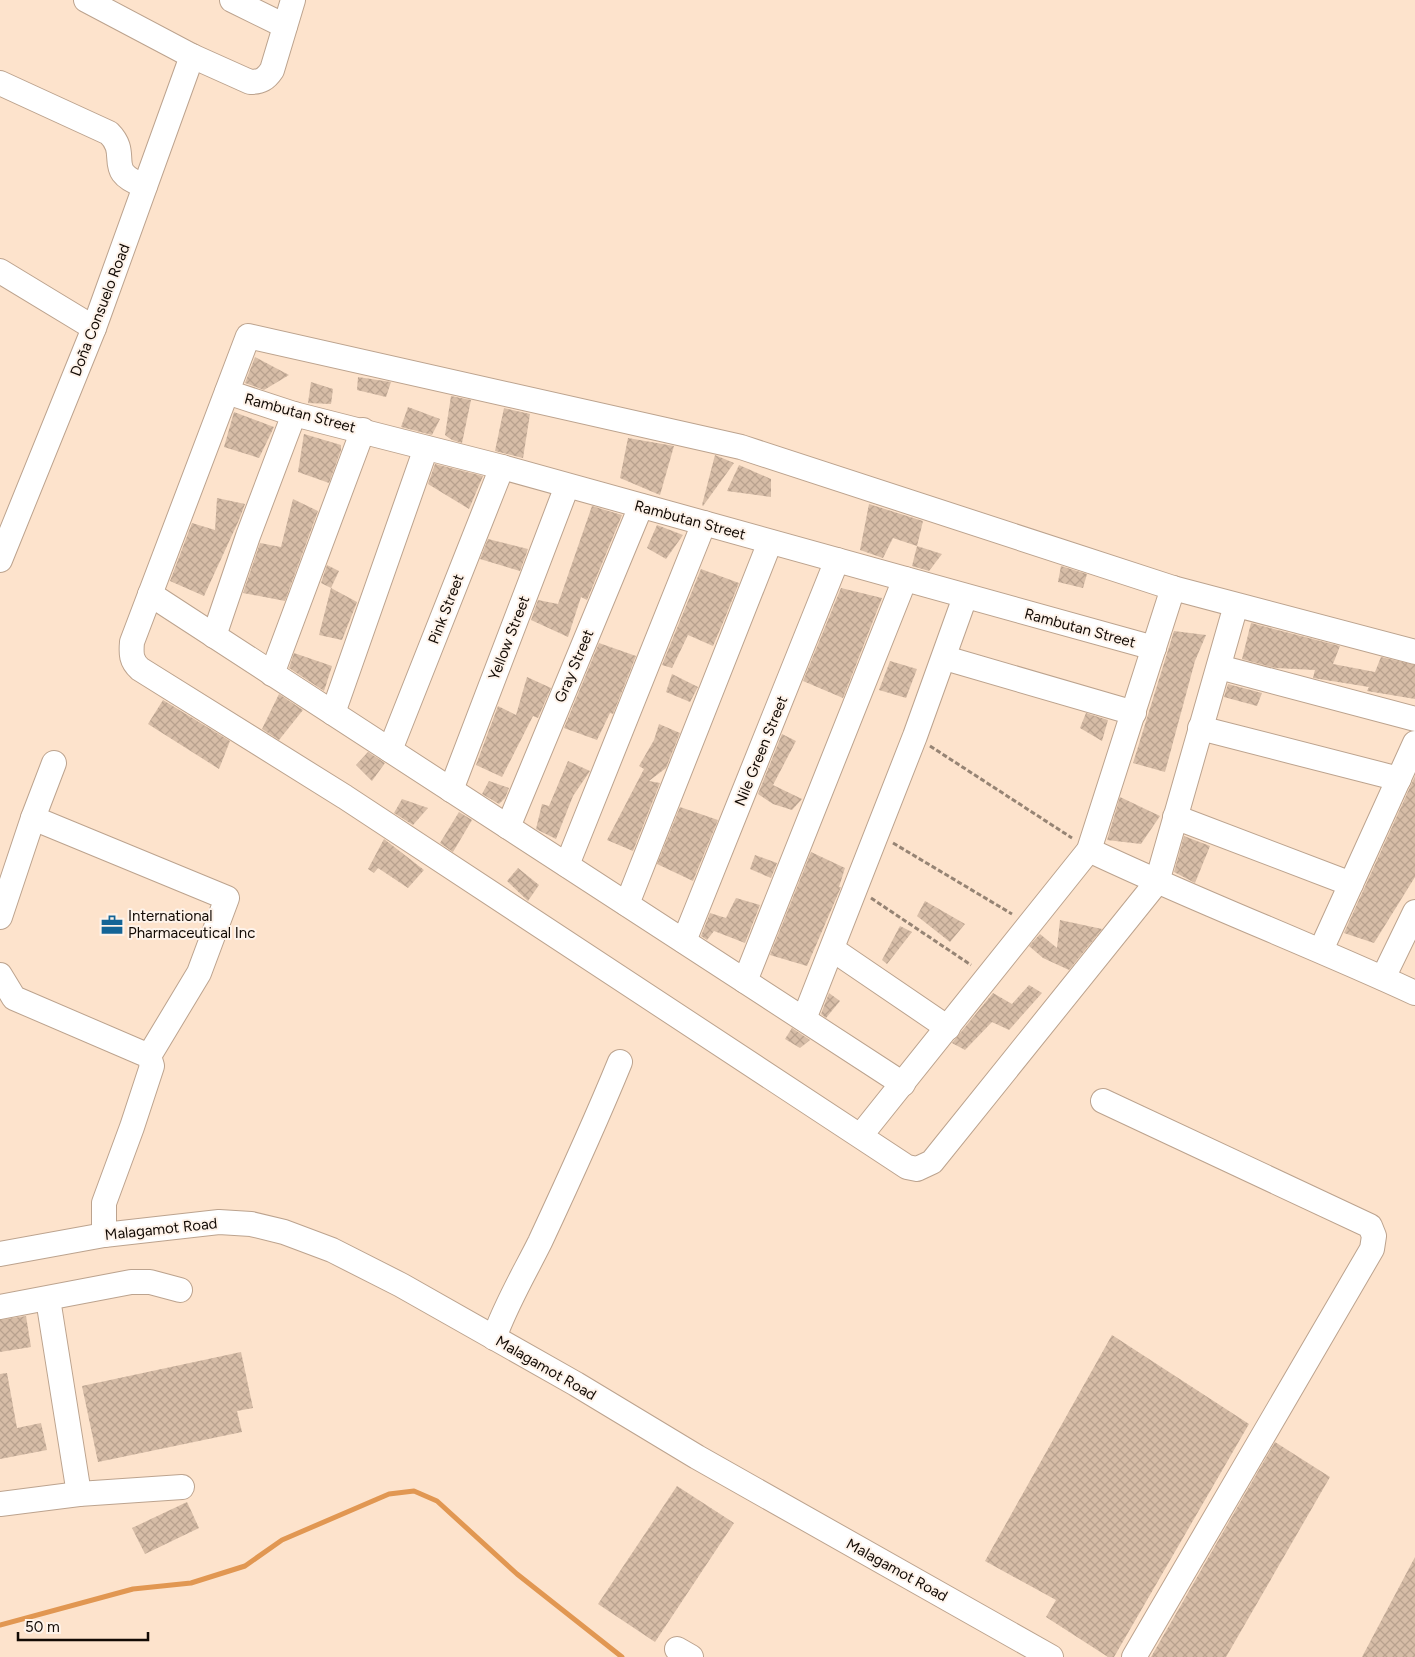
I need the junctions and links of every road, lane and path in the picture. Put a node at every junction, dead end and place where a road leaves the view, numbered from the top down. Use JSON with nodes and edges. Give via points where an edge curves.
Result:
{"nodes":[{"id":1,"x":86,"y":0,"type":"edge"},
{"id":2,"x":232,"y":0,"type":"edge"},
{"id":3,"x":293,"y":0,"type":"edge"},
{"id":4,"x":285,"y":26,"type":"junction"},
{"id":5,"x":192,"y":56,"type":"junction"},
{"id":6,"x":0,"y":83,"type":"edge"},
{"id":7,"x":146,"y":186,"type":"junction"},
{"id":8,"x":0,"y":272,"type":"edge"},
{"id":9,"x":94,"y":328,"type":"junction"},
{"id":10,"x":227,"y":392,"type":"junction"},
{"id":11,"x":294,"y":414,"type":"junction"},
{"id":12,"x":363,"y":430,"type":"junction"},
{"id":13,"x":426,"y":448,"type":"junction"},
{"id":14,"x":502,"y":467,"type":"junction"},
{"id":15,"x":568,"y":486,"type":"junction"},
{"id":16,"x":641,"y":506,"type":"junction"},
{"id":17,"x":704,"y":523,"type":"junction"},
{"id":18,"x":770,"y":542,"type":"junction"},
{"id":19,"x":0,"y":560,"type":"edge"},
{"id":20,"x":837,"y":560,"type":"junction"},
{"id":21,"x":905,"y":579,"type":"junction"},
{"id":22,"x":1173,"y":588,"type":"junction"},
{"id":23,"x":150,"y":594,"type":"junction"},
{"id":24,"x":965,"y":597,"type":"junction"},
{"id":25,"x":1236,"y":605,"type":"junction"},
{"id":26,"x":214,"y":636,"type":"junction"},
{"id":27,"x":1154,"y":648,"type":"junction"},
{"id":28,"x":1415,"y":652,"type":"edge"},
{"id":29,"x":945,"y":658,"type":"junction"},
{"id":30,"x":1219,"y":667,"type":"junction"},
{"id":31,"x":272,"y":674,"type":"junction"},
{"id":32,"x":333,"y":713,"type":"junction"},
{"id":33,"x":1134,"y":713,"type":"junction"},
{"id":34,"x":1415,"y":719,"type":"edge"},
{"id":35,"x":1200,"y":728,"type":"junction"},
{"id":36,"x":915,"y":736,"type":"junction"},
{"id":37,"x":1415,"y":743,"type":"edge"},
{"id":38,"x":390,"y":750,"type":"junction"},
{"id":39,"x":54,"y":763,"type":"dead end"},
{"id":40,"x":1399,"y":778,"type":"junction"},
{"id":41,"x":451,"y":790,"type":"junction"},
{"id":42,"x":1175,"y":817,"type":"junction"},
{"id":43,"x":33,"y":818,"type":"junction"},
{"id":44,"x":508,"y":826,"type":"junction"},
{"id":45,"x":878,"y":834,"type":"junction"},
{"id":46,"x":1089,"y":850,"type":"junction"},
{"id":47,"x":567,"y":865,"type":"junction"},
{"id":48,"x":1157,"y":882,"type":"junction"},
{"id":49,"x":1351,"y":884,"type":"junction"},
{"id":50,"x":856,"y":888,"type":"junction"},
{"id":51,"x":627,"y":904,"type":"junction"},
{"id":52,"x":1415,"y":912,"type":"edge"},
{"id":53,"x":0,"y":918,"type":"edge"},
{"id":54,"x":1030,"y":925,"type":"junction"},
{"id":55,"x":684,"y":941,"type":"junction"},
{"id":56,"x":832,"y":949,"type":"junction"},
{"id":57,"x":1321,"y":950,"type":"junction"},
{"id":58,"x":0,"y":975,"type":"edge"},
{"id":59,"x":988,"y":977,"type":"junction"},
{"id":60,"x":1383,"y":978,"type":"junction"},
{"id":61,"x":745,"y":981,"type":"junction"},
{"id":62,"x":1415,"y":992,"type":"edge"},
{"id":63,"x":804,"y":1019,"type":"junction"},
{"id":64,"x":948,"y":1028,"type":"junction"},
{"id":65,"x":149,"y":1056,"type":"junction"},
{"id":66,"x":620,"y":1062,"type":"dead end"},
{"id":67,"x":903,"y":1084,"type":"junction"},
{"id":68,"x":1103,"y":1101,"type":"dead end"},
{"id":69,"x":861,"y":1136,"type":"junction"},
{"id":70,"x":104,"y":1235,"type":"junction"},
{"id":71,"x":0,"y":1254,"type":"edge"},
{"id":72,"x":180,"y":1290,"type":"dead end"},
{"id":73,"x":48,"y":1299,"type":"junction"},
{"id":74,"x":0,"y":1307,"type":"edge"},
{"id":75,"x":494,"y":1338,"type":"junction"},
{"id":76,"x":182,"y":1487,"type":"dead end"},
{"id":77,"x":79,"y":1494,"type":"junction"},
{"id":78,"x":0,"y":1504,"type":"edge"},
{"id":79,"x":1051,"y":1657,"type":"edge"},
{"id":80,"x":1134,"y":1657,"type":"edge"}],
"edges":[{"from":1,"to":5,"type":"street"},
{"from":2,"to":4,"type":"street"},
{"from":3,"to":4,"type":"street"},
{"from":4,"to":5,"type":"street","via":[[272,70],[259,82],[241,80]]},
{"from":5,"to":7,"type":"street","name":"Doña Consuelo Road"},
{"from":6,"to":7,"type":"street","via":[[109,133],[116,140],[119,168],[123,175]]},
{"from":7,"to":9,"type":"street","name":"Doña Consuelo Road"},
{"from":8,"to":9,"type":"street"},
{"from":9,"to":19,"type":"street","name":"Doña Consuelo Road"},
{"from":10,"to":11,"type":"street","name":"Rambutan Street"},
{"from":10,"to":22,"type":"street","via":[[248,336],[741,447]]},
{"from":10,"to":23,"type":"street"},
{"from":11,"to":12,"type":"street","name":"Rambutan Street"},
{"from":11,"to":26,"type":"street"},
{"from":12,"to":13,"type":"street","name":"Rambutan Street"},
{"from":12,"to":31,"type":"street"},
{"from":13,"to":14,"type":"street","name":"Rambutan Street"},
{"from":13,"to":32,"type":"street"},
{"from":14,"to":15,"type":"street","name":"Rambutan Street"},
{"from":14,"to":38,"type":"street","name":"Pink Street"},
{"from":15,"to":16,"type":"street","name":"Rambutan Street"},
{"from":15,"to":41,"type":"street","name":"Yellow Street"},
{"from":16,"to":17,"type":"street","name":"Rambutan Street"},
{"from":16,"to":44,"type":"street","name":"Gray Street"},
{"from":17,"to":18,"type":"street","name":"Rambutan Street"},
{"from":17,"to":47,"type":"street"},
{"from":18,"to":20,"type":"street","name":"Rambutan Street"},
{"from":18,"to":51,"type":"street"},
{"from":20,"to":21,"type":"street","name":"Rambutan Street"},
{"from":20,"to":55,"type":"street","name":"Nile Green Street"},
{"from":21,"to":24,"type":"street","name":"Rambutan Street"},
{"from":21,"to":61,"type":"street"},
{"from":22,"to":25,"type":"street"},
{"from":22,"to":27,"type":"street"},
{"from":23,"to":26,"type":"street"},
{"from":23,"to":69,"type":"street","via":[[132,642],[133,663],[140,670],[345,797]]},
{"from":24,"to":27,"type":"street","name":"Rambutan Street"},
{"from":24,"to":29,"type":"street"},
{"from":25,"to":28,"type":"street"},
{"from":25,"to":30,"type":"street"},
{"from":26,"to":31,"type":"street"},
{"from":27,"to":33,"type":"street"},
{"from":29,"to":33,"type":"street"},
{"from":29,"to":36,"type":"street"},
{"from":30,"to":34,"type":"street"},
{"from":30,"to":35,"type":"street"},
{"from":31,"to":32,"type":"street"},
{"from":32,"to":38,"type":"street"},
{"from":33,"to":46,"type":"street"},
{"from":35,"to":40,"type":"street"},
{"from":35,"to":42,"type":"street"},
{"from":36,"to":45,"type":"street"},
{"from":36,"to":46,"type":"path"},
{"from":37,"to":40,"type":"street"},
{"from":38,"to":41,"type":"street"},
{"from":39,"to":43,"type":"street"},
{"from":40,"to":49,"type":"street"},
{"from":41,"to":44,"type":"street"},
{"from":42,"to":48,"type":"street"},
{"from":42,"to":49,"type":"street"},
{"from":43,"to":53,"type":"street"},
{"from":43,"to":65,"type":"street","via":[[227,898],[200,973]]},
{"from":44,"to":47,"type":"street"},
{"from":45,"to":50,"type":"street"},
{"from":45,"to":54,"type":"path"},
{"from":46,"to":48,"type":"street"},
{"from":46,"to":54,"type":"street"},
{"from":47,"to":51,"type":"street"},
{"from":48,"to":57,"type":"street"},
{"from":48,"to":69,"type":"street","via":[[932,1162],[917,1169],[907,1167]]},
{"from":49,"to":57,"type":"street"},
{"from":50,"to":56,"type":"street"},
{"from":50,"to":59,"type":"path"},
{"from":51,"to":55,"type":"street"},
{"from":52,"to":60,"type":"street"},
{"from":54,"to":59,"type":"street"},
{"from":55,"to":61,"type":"street"},
{"from":56,"to":63,"type":"street"},
{"from":56,"to":64,"type":"street"},
{"from":57,"to":60,"type":"street"},
{"from":58,"to":65,"type":"street","via":[[14,998]]},
{"from":59,"to":64,"type":"street"},
{"from":60,"to":62,"type":"street"},
{"from":61,"to":63,"type":"street"},
{"from":63,"to":67,"type":"street"},
{"from":64,"to":67,"type":"street"},
{"from":65,"to":70,"type":"street","via":[[152,1066],[104,1203]]},
{"from":66,"to":75,"type":"street","via":[[586,1144],[504,1309]]},
{"from":67,"to":69,"type":"street"},
{"from":68,"to":80,"type":"street","via":[[1370,1226],[1374,1236],[1372,1249]]},
{"from":70,"to":71,"type":"street","name":"Malagamot Road"},
{"from":70,"to":75,"type":"street","name":"Malagamot Road","via":[[219,1222],[251,1224],[284,1232],[332,1250],[402,1285]]},
{"from":72,"to":73,"type":"street","via":[[150,1282],[131,1282]]},
{"from":73,"to":74,"type":"street"},
{"from":73,"to":77,"type":"street"},
{"from":75,"to":79,"type":"street","name":"Malagamot Road"},
{"from":76,"to":77,"type":"street"},
{"from":77,"to":78,"type":"street"}]}
